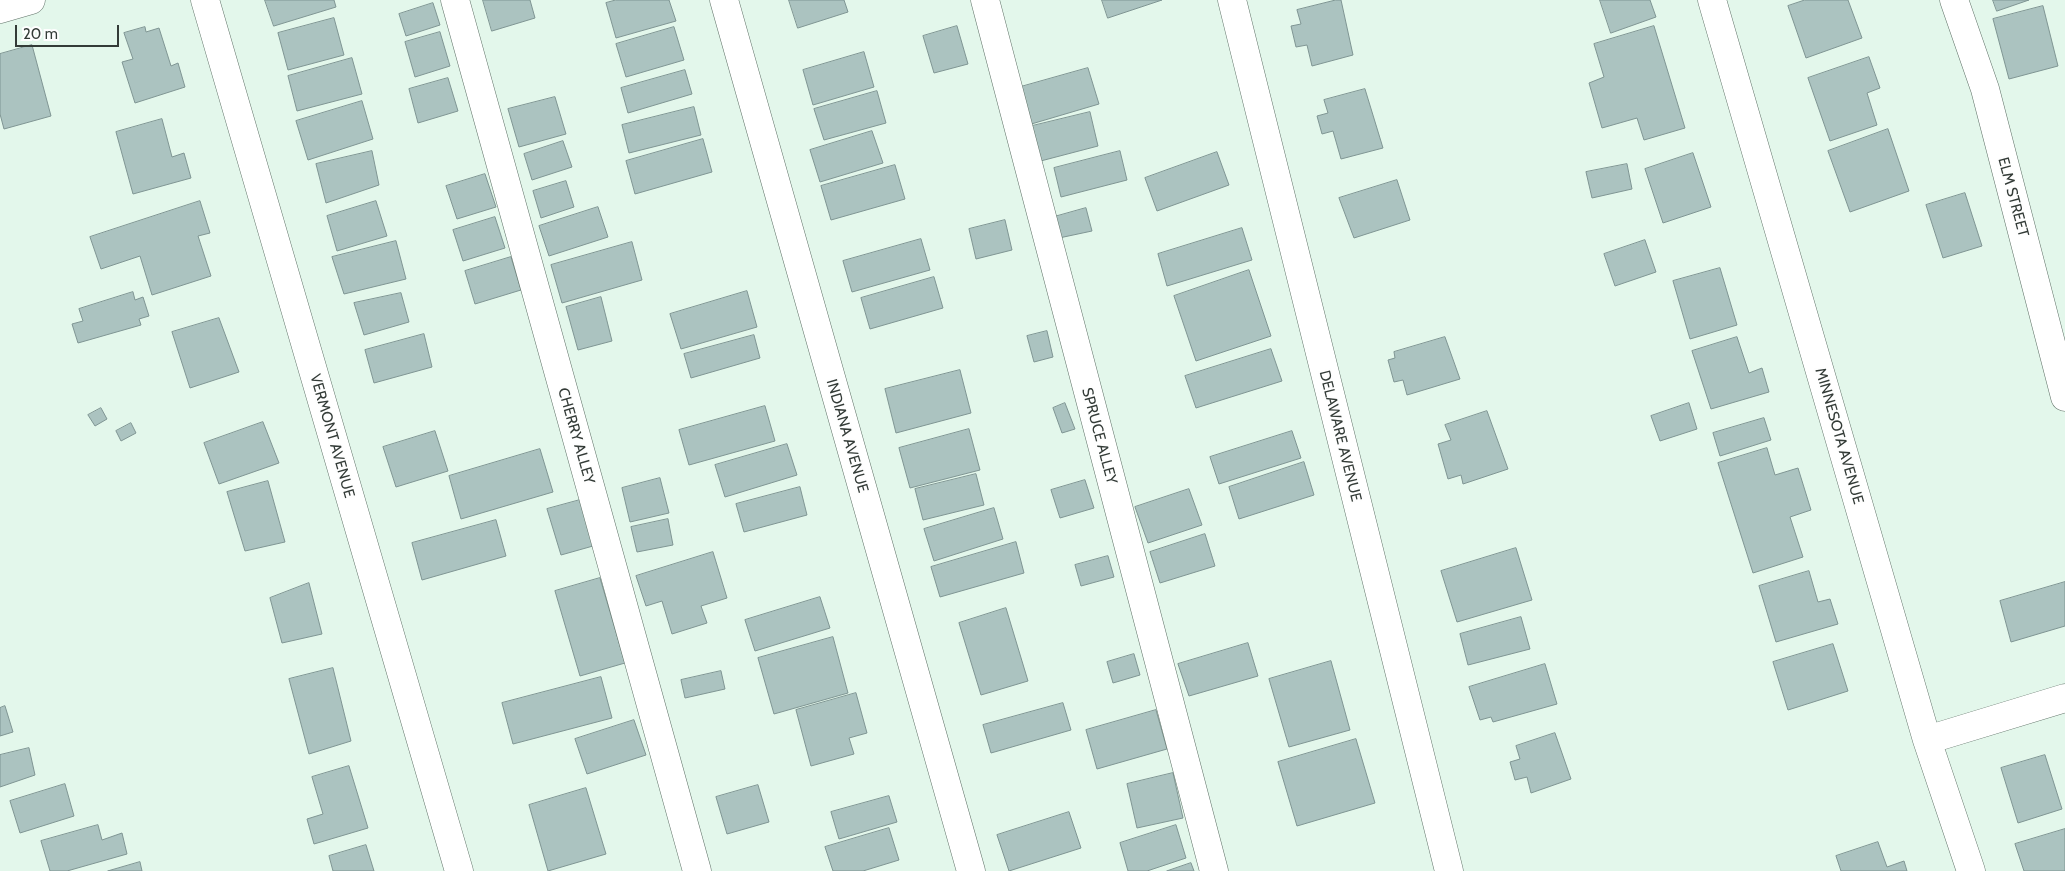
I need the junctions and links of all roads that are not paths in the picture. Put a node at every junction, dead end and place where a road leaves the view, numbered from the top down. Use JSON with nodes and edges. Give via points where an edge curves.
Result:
{"nodes":[{"id":1,"x":31,"y":0,"type":"edge"},
{"id":2,"x":205,"y":0,"type":"edge"},
{"id":3,"x":455,"y":0,"type":"edge"},
{"id":4,"x":724,"y":0,"type":"edge"},
{"id":5,"x":985,"y":0,"type":"edge"},
{"id":6,"x":1232,"y":0,"type":"edge"},
{"id":7,"x":1712,"y":0,"type":"edge"},
{"id":8,"x":1954,"y":0,"type":"edge"},
{"id":9,"x":0,"y":9,"type":"edge"},
{"id":10,"x":2065,"y":397,"type":"edge"},
{"id":11,"x":2065,"y":698,"type":"edge"},
{"id":12,"x":1928,"y":740,"type":"junction"},
{"id":13,"x":1446,"y":870,"type":"edge"},
{"id":14,"x":460,"y":871,"type":"edge"},
{"id":15,"x":697,"y":871,"type":"edge"},
{"id":16,"x":971,"y":871,"type":"edge"},
{"id":17,"x":1214,"y":871,"type":"edge"},
{"id":18,"x":1971,"y":871,"type":"edge"}],
"edges":[{"from":1,"to":9,"type":"street"},
{"from":2,"to":14,"type":"street","name":"VERMONT AVENUE"},
{"from":3,"to":15,"type":"street","name":"CHERRY ALLEY"},
{"from":4,"to":16,"type":"street","name":"INDIANA AVENUE"},
{"from":5,"to":17,"type":"street","name":"SPRUCE ALLEY"},
{"from":6,"to":13,"type":"street","name":"DELAWARE AVENUE"},
{"from":7,"to":12,"type":"street","name":"MINNESOTA AVENUE"},
{"from":8,"to":10,"type":"street","name":"ELM STREET","via":[[1985,89]]},
{"from":11,"to":12,"type":"street"},
{"from":12,"to":18,"type":"street","name":"MINNESOTA AVENUE"}]}
